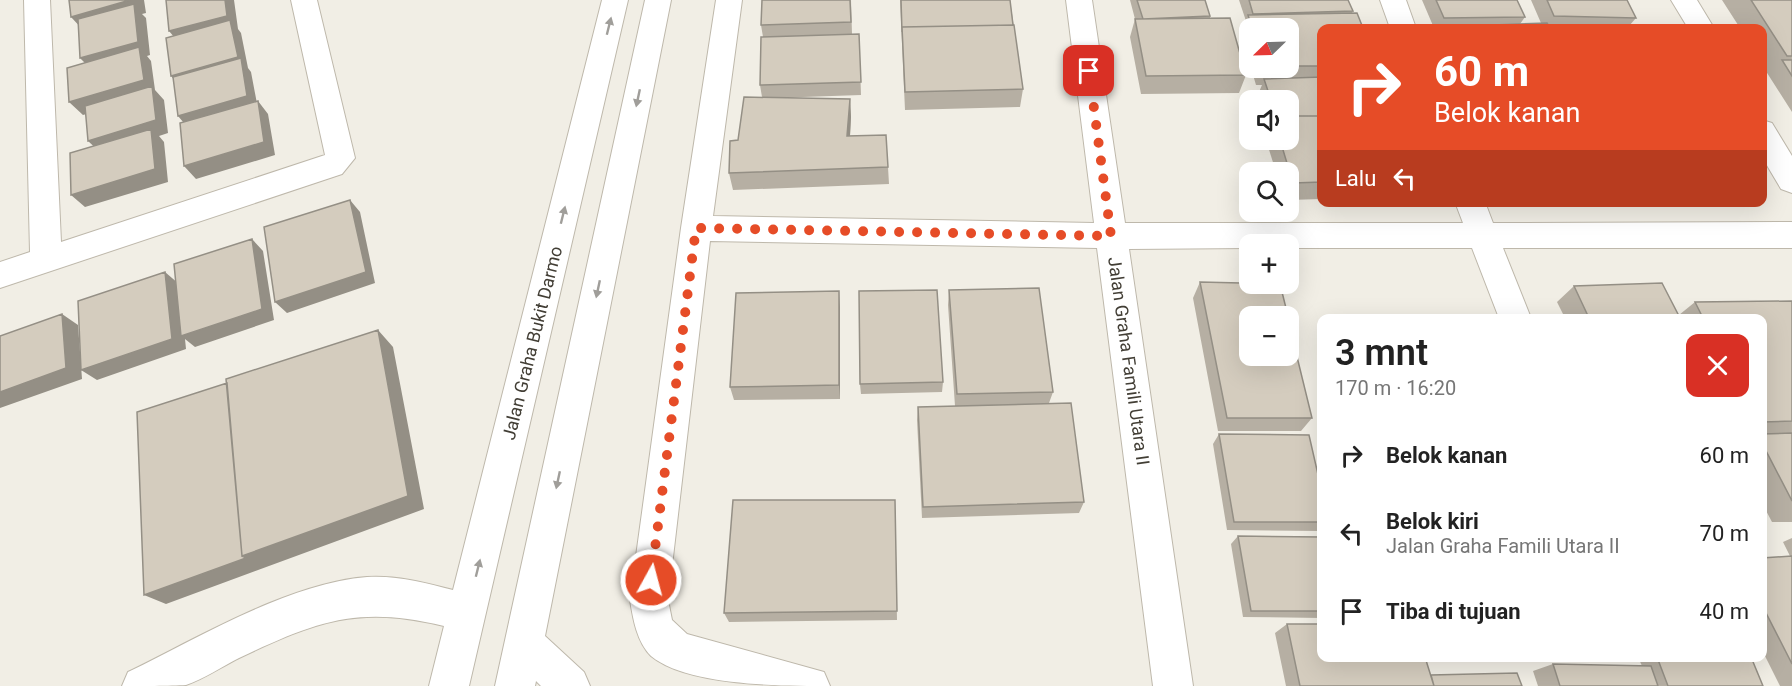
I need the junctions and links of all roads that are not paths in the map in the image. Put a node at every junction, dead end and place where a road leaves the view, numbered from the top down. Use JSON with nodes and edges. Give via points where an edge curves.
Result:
{"nodes":[{"id":1,"x":37,"y":0,"type":"edge"},
{"id":2,"x":304,"y":0,"type":"edge"},
{"id":3,"x":615,"y":0,"type":"edge"},
{"id":4,"x":658,"y":0,"type":"edge"},
{"id":5,"x":729,"y":0,"type":"edge"},
{"id":6,"x":1079,"y":0,"type":"edge"},
{"id":7,"x":1392,"y":0,"type":"edge"},
{"id":8,"x":1684,"y":0,"type":"edge"},
{"id":9,"x":1401,"y":24,"type":"edge"},
{"id":10,"x":1699,"y":24,"type":"edge"},
{"id":11,"x":1767,"y":139,"type":"edge"},
{"id":12,"x":1792,"y":181,"type":"edge"},
{"id":13,"x":1472,"y":207,"type":"edge"},
{"id":14,"x":696,"y":228,"type":"junction"},
{"id":15,"x":1792,"y":235,"type":"edge"},
{"id":16,"x":1111,"y":236,"type":"junction"},
{"id":17,"x":1483,"y":236,"type":"junction"},
{"id":18,"x":46,"y":260,"type":"junction"},
{"id":19,"x":0,"y":275,"type":"edge"},
{"id":20,"x":1513,"y":314,"type":"edge"},
{"id":21,"x":467,"y":612,"type":"junction"},
{"id":22,"x":524,"y":643,"type":"junction"},
{"id":23,"x":142,"y":686,"type":"edge"},
{"id":24,"x":449,"y":686,"type":"edge"},
{"id":25,"x":515,"y":686,"type":"edge"},
{"id":26,"x":570,"y":686,"type":"edge"},
{"id":27,"x":810,"y":686,"type":"edge"},
{"id":28,"x":1173,"y":686,"type":"edge"}],
"edges":[{"from":1,"to":18,"type":"street"},
{"from":2,"to":18,"type":"street","via":[[340,158],[332,166]]},
{"from":21,"to":3,"type":"street","name":"Jalan Graha Bukit Darmo","one_way":true},
{"from":4,"to":22,"type":"street","one_way":true},
{"from":5,"to":14,"type":"street"},
{"from":6,"to":16,"type":"street","name":"Jalan Graha Famili Utara II"},
{"from":7,"to":9,"type":"street"},
{"from":8,"to":10,"type":"street"},
{"from":11,"to":12,"type":"street"},
{"from":13,"to":17,"type":"street"},
{"from":14,"to":16,"type":"street"},
{"from":14,"to":27,"type":"street","via":[[649,600],[653,626],[664,644],[679,652]]},
{"from":15,"to":17,"type":"street"},
{"from":16,"to":17,"type":"street"},
{"from":16,"to":28,"type":"street","name":"Jalan Graha Famili Utara II"},
{"from":17,"to":20,"type":"street"},
{"from":18,"to":19,"type":"street"},
{"from":21,"to":23,"type":"street","via":[[408,598],[365,596],[318,606]]},
{"from":21,"to":24,"type":"street","name":"Jalan Graha Bukit Darmo"},
{"from":22,"to":25,"type":"street"},
{"from":22,"to":26,"type":"street"}]}
